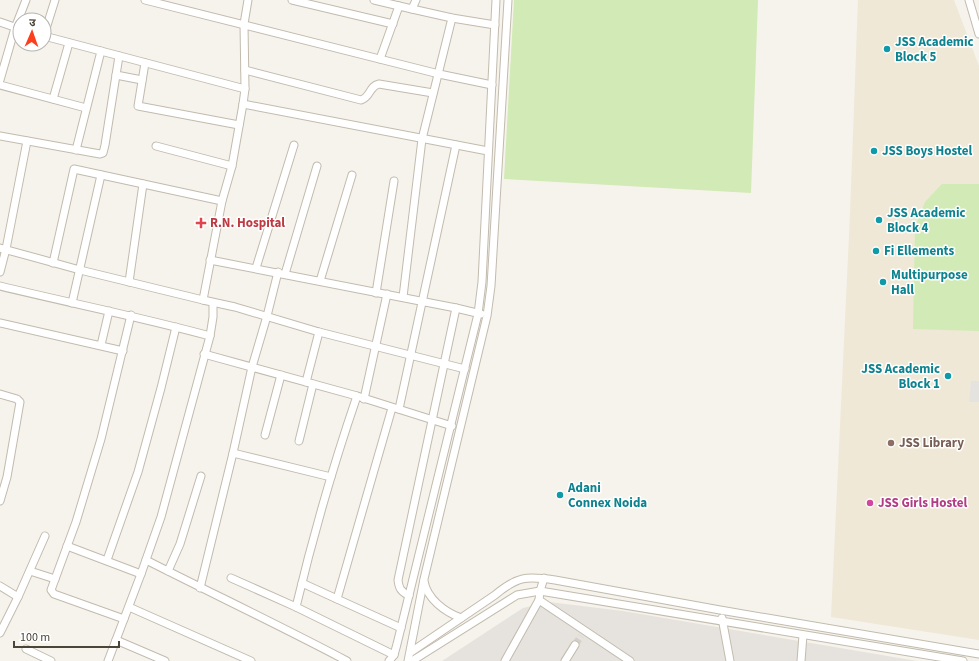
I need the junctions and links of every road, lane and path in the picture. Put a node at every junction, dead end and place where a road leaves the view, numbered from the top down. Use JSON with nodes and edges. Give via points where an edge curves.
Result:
{"nodes":[{"id":1,"x":26,"y":0,"type":"edge"},
{"id":2,"x":55,"y":0,"type":"edge"},
{"id":3,"x":248,"y":0,"type":"edge"},
{"id":4,"x":292,"y":0,"type":"edge"},
{"id":5,"x":374,"y":0,"type":"edge"},
{"id":6,"x":416,"y":0,"type":"edge"},
{"id":7,"x":496,"y":0,"type":"edge"},
{"id":8,"x":508,"y":0,"type":"edge"},
{"id":9,"x":969,"y":0,"type":"edge"},
{"id":10,"x":149,"y":1,"type":"edge"},
{"id":11,"x":399,"y":6,"type":"junction"},
{"id":12,"x":412,"y":10,"type":"junction"},
{"id":13,"x":22,"y":12,"type":"edge"},
{"id":14,"x":51,"y":12,"type":"edge"},
{"id":15,"x":452,"y":18,"type":"junction"},
{"id":16,"x":0,"y":22,"type":"edge"},
{"id":17,"x":244,"y":24,"type":"junction"},
{"id":18,"x":393,"y":24,"type":"junction"},
{"id":19,"x":495,"y":25,"type":"junction"},
{"id":20,"x":12,"y":27,"type":"edge"},
{"id":21,"x":979,"y":34,"type":"edge"},
{"id":22,"x":52,"y":38,"type":"edge"},
{"id":23,"x":69,"y":43,"type":"junction"},
{"id":24,"x":12,"y":44,"type":"edge"},
{"id":25,"x":101,"y":51,"type":"junction"},
{"id":26,"x":119,"y":56,"type":"junction"},
{"id":27,"x":380,"y":59,"type":"junction"},
{"id":28,"x":145,"y":63,"type":"junction"},
{"id":29,"x":245,"y":70,"type":"junction"},
{"id":30,"x":439,"y":74,"type":"junction"},
{"id":31,"x":116,"y":75,"type":"junction"},
{"id":32,"x":0,"y":80,"type":"edge"},
{"id":33,"x":142,"y":80,"type":"junction"},
{"id":34,"x":0,"y":85,"type":"edge"},
{"id":35,"x":492,"y":85,"type":"junction"},
{"id":36,"x":245,"y":89,"type":"junction"},
{"id":37,"x":433,"y":93,"type":"junction"},
{"id":38,"x":53,"y":99,"type":"junction"},
{"id":39,"x":243,"y":104,"type":"junction"},
{"id":40,"x":86,"y":108,"type":"junction"},
{"id":41,"x":239,"y":125,"type":"junction"},
{"id":42,"x":0,"y":136,"type":"edge"},
{"id":43,"x":422,"y":139,"type":"junction"},
{"id":44,"x":27,"y":142,"type":"junction"},
{"id":45,"x":294,"y":145,"type":"dead end"},
{"id":46,"x":456,"y":145,"type":"junction"},
{"id":47,"x":156,"y":146,"type":"dead end"},
{"id":48,"x":76,"y":150,"type":"junction"},
{"id":49,"x":488,"y":151,"type":"junction"},
{"id":50,"x":232,"y":166,"type":"junction"},
{"id":51,"x":317,"y":166,"type":"dead end"},
{"id":52,"x":101,"y":175,"type":"junction"},
{"id":53,"x":352,"y":175,"type":"dead end"},
{"id":54,"x":394,"y":181,"type":"dead end"},
{"id":55,"x":143,"y":184,"type":"junction"},
{"id":56,"x":222,"y":202,"type":"junction"},
{"id":57,"x":3,"y":249,"type":"edge"},
{"id":58,"x":210,"y":260,"type":"junction"},
{"id":59,"x":53,"y":263,"type":"junction"},
{"id":60,"x":256,"y":268,"type":"junction"},
{"id":61,"x":80,"y":270,"type":"junction"},
{"id":62,"x":0,"y":272,"type":"edge"},
{"id":63,"x":281,"y":273,"type":"junction"},
{"id":64,"x":320,"y":281,"type":"junction"},
{"id":65,"x":129,"y":282,"type":"junction"},
{"id":66,"x":0,"y":286,"type":"edge"},
{"id":67,"x":376,"y":293,"type":"junction"},
{"id":68,"x":387,"y":294,"type":"junction"},
{"id":69,"x":403,"y":297,"type":"junction"},
{"id":70,"x":203,"y":300,"type":"junction"},
{"id":71,"x":422,"y":301,"type":"junction"},
{"id":72,"x":72,"y":303,"type":"junction"},
{"id":73,"x":213,"y":303,"type":"junction"},
{"id":74,"x":456,"y":308,"type":"junction"},
{"id":75,"x":109,"y":311,"type":"junction"},
{"id":76,"x":478,"y":314,"type":"junction"},
{"id":77,"x":131,"y":315,"type":"junction"},
{"id":78,"x":267,"y":316,"type":"junction"},
{"id":79,"x":487,"y":316,"type":"junction"},
{"id":80,"x":0,"y":323,"type":"edge"},
{"id":81,"x":176,"y":327,"type":"junction"},
{"id":82,"x":318,"y":332,"type":"junction"},
{"id":83,"x":210,"y":336,"type":"junction"},
{"id":84,"x":100,"y":345,"type":"junction"},
{"id":85,"x":377,"y":346,"type":"junction"},
{"id":86,"x":123,"y":351,"type":"junction"},
{"id":87,"x":204,"y":354,"type":"junction"},
{"id":88,"x":411,"y":355,"type":"junction"},
{"id":89,"x":445,"y":364,"type":"junction"},
{"id":90,"x":252,"y":367,"type":"junction"},
{"id":91,"x":465,"y":369,"type":"junction"},
{"id":92,"x":281,"y":375,"type":"junction"},
{"id":93,"x":309,"y":383,"type":"junction"},
{"id":94,"x":0,"y":394,"type":"edge"},
{"id":95,"x":357,"y":396,"type":"junction"},
{"id":96,"x":364,"y":399,"type":"junction"},
{"id":97,"x":395,"y":409,"type":"junction"},
{"id":98,"x":433,"y":420,"type":"junction"},
{"id":99,"x":452,"y":426,"type":"junction"},
{"id":100,"x":265,"y":435,"type":"dead end"},
{"id":101,"x":299,"y":442,"type":"dead end"},
{"id":102,"x":233,"y":453,"type":"junction"},
{"id":103,"x":3,"y":476,"type":"edge"},
{"id":104,"x":201,"y":476,"type":"dead end"},
{"id":105,"x":331,"y":477,"type":"junction"},
{"id":106,"x":0,"y":500,"type":"edge"},
{"id":107,"x":45,"y":536,"type":"dead end"},
{"id":108,"x":67,"y":546,"type":"junction"},
{"id":109,"x":107,"y":560,"type":"junction"},
{"id":110,"x":146,"y":560,"type":"junction"},
{"id":111,"x":30,"y":571,"type":"junction"},
{"id":112,"x":168,"y":571,"type":"junction"},
{"id":113,"x":141,"y":574,"type":"junction"},
{"id":114,"x":232,"y":578,"type":"dead end"},
{"id":115,"x":544,"y":578,"type":"junction"},
{"id":116,"x":55,"y":579,"type":"junction"},
{"id":117,"x":424,"y":579,"type":"junction"},
{"id":118,"x":302,"y":583,"type":"junction"},
{"id":119,"x":0,"y":586,"type":"edge"},
{"id":120,"x":200,"y":588,"type":"junction"},
{"id":121,"x":540,"y":591,"type":"junction"},
{"id":122,"x":408,"y":596,"type":"junction"},
{"id":123,"x":18,"y":597,"type":"junction"},
{"id":124,"x":337,"y":599,"type":"junction"},
{"id":125,"x":539,"y":600,"type":"junction"},
{"id":126,"x":129,"y":607,"type":"junction"},
{"id":127,"x":296,"y":607,"type":"junction"},
{"id":128,"x":720,"y":610,"type":"junction"},
{"id":129,"x":460,"y":618,"type":"junction"},
{"id":130,"x":124,"y":619,"type":"junction"},
{"id":131,"x":722,"y":621,"type":"junction"},
{"id":132,"x":401,"y":628,"type":"junction"},
{"id":133,"x":0,"y":633,"type":"edge"},
{"id":134,"x":803,"y":635,"type":"junction"},
{"id":135,"x":116,"y":640,"type":"junction"},
{"id":136,"x":575,"y":645,"type":"tunnel mouth"},
{"id":137,"x":26,"y":649,"type":"dead end"},
{"id":138,"x":411,"y":652,"type":"junction"},
{"id":139,"x":979,"y":654,"type":"edge"},
{"id":140,"x":36,"y":658,"type":"edge"},
{"id":141,"x":391,"y":658,"type":"edge"},
{"id":142,"x":51,"y":661,"type":"edge"},
{"id":143,"x":108,"y":661,"type":"edge"},
{"id":144,"x":165,"y":661,"type":"edge"},
{"id":145,"x":251,"y":661,"type":"edge"},
{"id":146,"x":348,"y":661,"type":"edge"},
{"id":147,"x":408,"y":661,"type":"edge"},
{"id":148,"x":412,"y":661,"type":"edge"},
{"id":149,"x":505,"y":661,"type":"edge"},
{"id":150,"x":565,"y":661,"type":"edge"},
{"id":151,"x":630,"y":661,"type":"edge"},
{"id":152,"x":730,"y":661,"type":"edge"},
{"id":153,"x":801,"y":661,"type":"edge"},
{"id":154,"x":963,"y":661,"type":"edge"}],
"edges":[{"from":1,"to":13,"type":"street"},
{"from":2,"to":14,"type":"street"},
{"from":3,"to":17,"type":"street"},
{"from":4,"to":18,"type":"street"},
{"from":5,"to":11,"type":"street"},
{"from":6,"to":12,"type":"street"},
{"from":7,"to":19,"type":"street"},
{"from":8,"to":79,"type":"street","via":[[491,286]]},
{"from":9,"to":21,"type":"street"},
{"from":10,"to":17,"type":"street"},
{"from":11,"to":12,"type":"street"},
{"from":11,"to":18,"type":"street"},
{"from":12,"to":15,"type":"street"},
{"from":15,"to":19,"type":"street"},
{"from":15,"to":30,"type":"street"},
{"from":16,"to":20,"type":"street"},
{"from":17,"to":27,"type":"street"},
{"from":17,"to":29,"type":"street"},
{"from":18,"to":27,"type":"street"},
{"from":19,"to":35,"type":"street"},
{"from":22,"to":23,"type":"street"},
{"from":23,"to":25,"type":"street"},
{"from":23,"to":38,"type":"street"},
{"from":24,"to":32,"type":"street"},
{"from":25,"to":26,"type":"street"},
{"from":25,"to":40,"type":"street"},
{"from":26,"to":28,"type":"street"},
{"from":26,"to":31,"type":"street"},
{"from":27,"to":30,"type":"street"},
{"from":28,"to":33,"type":"street"},
{"from":28,"to":36,"type":"street"},
{"from":29,"to":36,"type":"street"},
{"from":29,"to":37,"type":"street","via":[[362,100],[374,85],[379,84]]},
{"from":30,"to":35,"type":"street"},
{"from":30,"to":37,"type":"street"},
{"from":31,"to":33,"type":"street"},
{"from":31,"to":48,"type":"street","via":[[103,153]]},
{"from":33,"to":41,"type":"street","via":[[138,106]]},
{"from":34,"to":38,"type":"street"},
{"from":35,"to":49,"type":"street"},
{"from":36,"to":39,"type":"street"},
{"from":37,"to":43,"type":"street"},
{"from":38,"to":40,"type":"street"},
{"from":39,"to":41,"type":"street"},
{"from":39,"to":43,"type":"street"},
{"from":40,"to":48,"type":"street"},
{"from":41,"to":50,"type":"street"},
{"from":42,"to":44,"type":"street"},
{"from":43,"to":46,"type":"street"},
{"from":43,"to":69,"type":"street"},
{"from":44,"to":48,"type":"street"},
{"from":44,"to":57,"type":"street"},
{"from":45,"to":60,"type":"street"},
{"from":46,"to":49,"type":"street"},
{"from":46,"to":71,"type":"street"},
{"from":47,"to":50,"type":"street"},
{"from":49,"to":76,"type":"street","via":[[482,282]]},
{"from":50,"to":56,"type":"street"},
{"from":51,"to":63,"type":"street"},
{"from":52,"to":55,"type":"street"},
{"from":52,"to":59,"type":"street","via":[[74,169]]},
{"from":52,"to":61,"type":"street"},
{"from":53,"to":64,"type":"street"},
{"from":54,"to":67,"type":"street"},
{"from":55,"to":56,"type":"street"},
{"from":55,"to":65,"type":"street"},
{"from":56,"to":58,"type":"street"},
{"from":57,"to":59,"type":"street"},
{"from":57,"to":62,"type":"street"},
{"from":58,"to":60,"type":"street"},
{"from":58,"to":70,"type":"street"},
{"from":59,"to":61,"type":"street"},
{"from":60,"to":63,"type":"street"},
{"from":61,"to":65,"type":"street"},
{"from":61,"to":72,"type":"street"},
{"from":63,"to":64,"type":"street"},
{"from":63,"to":78,"type":"street"},
{"from":64,"to":67,"type":"street"},
{"from":65,"to":70,"type":"street"},
{"from":66,"to":72,"type":"street"},
{"from":67,"to":68,"type":"street"},
{"from":68,"to":69,"type":"street"},
{"from":68,"to":85,"type":"street"},
{"from":69,"to":71,"type":"street"},
{"from":70,"to":73,"type":"street"},
{"from":71,"to":74,"type":"street"},
{"from":71,"to":88,"type":"street"},
{"from":72,"to":75,"type":"street"},
{"from":73,"to":78,"type":"street"},
{"from":73,"to":83,"type":"street"},
{"from":74,"to":76,"type":"street"},
{"from":74,"to":89,"type":"street"},
{"from":75,"to":77,"type":"street"},
{"from":75,"to":84,"type":"street"},
{"from":76,"to":79,"type":"street"},
{"from":76,"to":91,"type":"street"},
{"from":77,"to":81,"type":"street"},
{"from":77,"to":86,"type":"street"},
{"from":78,"to":82,"type":"street"},
{"from":78,"to":90,"type":"street"},
{"from":79,"to":117,"type":"street"},
{"from":80,"to":84,"type":"street"},
{"from":81,"to":83,"type":"street"},
{"from":81,"to":109,"type":"street","via":[[138,472]]},
{"from":82,"to":85,"type":"street"},
{"from":82,"to":93,"type":"street"},
{"from":83,"to":87,"type":"street"},
{"from":84,"to":86,"type":"street"},
{"from":85,"to":88,"type":"street"},
{"from":85,"to":96,"type":"street"},
{"from":86,"to":108,"type":"street","via":[[102,440]]},
{"from":87,"to":90,"type":"street"},
{"from":87,"to":110,"type":"street","via":[[161,517]]},
{"from":88,"to":89,"type":"street"},
{"from":88,"to":97,"type":"street"},
{"from":89,"to":91,"type":"street"},
{"from":89,"to":98,"type":"street"},
{"from":90,"to":92,"type":"street"},
{"from":90,"to":102,"type":"street"},
{"from":91,"to":99,"type":"street"},
{"from":92,"to":93,"type":"street"},
{"from":92,"to":100,"type":"street"},
{"from":93,"to":95,"type":"street"},
{"from":93,"to":101,"type":"street"},
{"from":94,"to":103,"type":"street","via":[[20,402]]},
{"from":95,"to":96,"type":"street"},
{"from":95,"to":105,"type":"street"},
{"from":96,"to":97,"type":"street"},
{"from":97,"to":98,"type":"street"},
{"from":97,"to":124,"type":"street"},
{"from":98,"to":99,"type":"street"},
{"from":98,"to":122,"type":"street","via":[[398,580],[401,592]]},
{"from":99,"to":122,"type":"street"},
{"from":102,"to":105,"type":"street"},
{"from":102,"to":120,"type":"street"},
{"from":103,"to":106,"type":"street"},
{"from":104,"to":112,"type":"street","via":[[180,544]]},
{"from":105,"to":118,"type":"street"},
{"from":107,"to":111,"type":"street"},
{"from":108,"to":109,"type":"street"},
{"from":108,"to":116,"type":"street"},
{"from":109,"to":113,"type":"street"},
{"from":110,"to":112,"type":"street"},
{"from":110,"to":113,"type":"street"},
{"from":111,"to":116,"type":"street"},
{"from":111,"to":123,"type":"street"},
{"from":112,"to":120,"type":"street"},
{"from":113,"to":126,"type":"street"},
{"from":114,"to":127,"type":"street"},
{"from":115,"to":121,"type":"street"},
{"from":115,"to":128,"type":"street"},
{"from":115,"to":129,"type":"street","via":[[521,578]]},
{"from":116,"to":130,"type":"street","via":[[51,590],[54,594]]},
{"from":117,"to":129,"type":"street","via":[[431,598]]},
{"from":117,"to":138,"type":"street"},
{"from":118,"to":124,"type":"street"},
{"from":118,"to":127,"type":"street"},
{"from":119,"to":123,"type":"street"},
{"from":120,"to":146,"type":"street","via":[[290,630]]},
{"from":121,"to":125,"type":"street"},
{"from":121,"to":131,"type":"street"},
{"from":121,"to":148,"type":"street","via":[[517,595]]},
{"from":122,"to":132,"type":"street"},
{"from":123,"to":133,"type":"street"},
{"from":124,"to":132,"type":"street"},
{"from":125,"to":149,"type":"street"},
{"from":125,"to":151,"type":"street","via":[[583,634]]},
{"from":126,"to":130,"type":"street"},
{"from":126,"to":145,"type":"street"},
{"from":127,"to":141,"type":"street"},
{"from":128,"to":131,"type":"street"},
{"from":128,"to":139,"type":"street"},
{"from":129,"to":138,"type":"street"},
{"from":130,"to":135,"type":"street"},
{"from":131,"to":134,"type":"street"},
{"from":131,"to":152,"type":"street"},
{"from":132,"to":141,"type":"street"},
{"from":134,"to":153,"type":"street"},
{"from":134,"to":154,"type":"street"},
{"from":135,"to":143,"type":"street"},
{"from":135,"to":144,"type":"street"},
{"from":136,"to":150,"type":"street"},
{"from":137,"to":140,"type":"street"},
{"from":138,"to":147,"type":"street"},
{"from":140,"to":142,"type":"street"}]}
